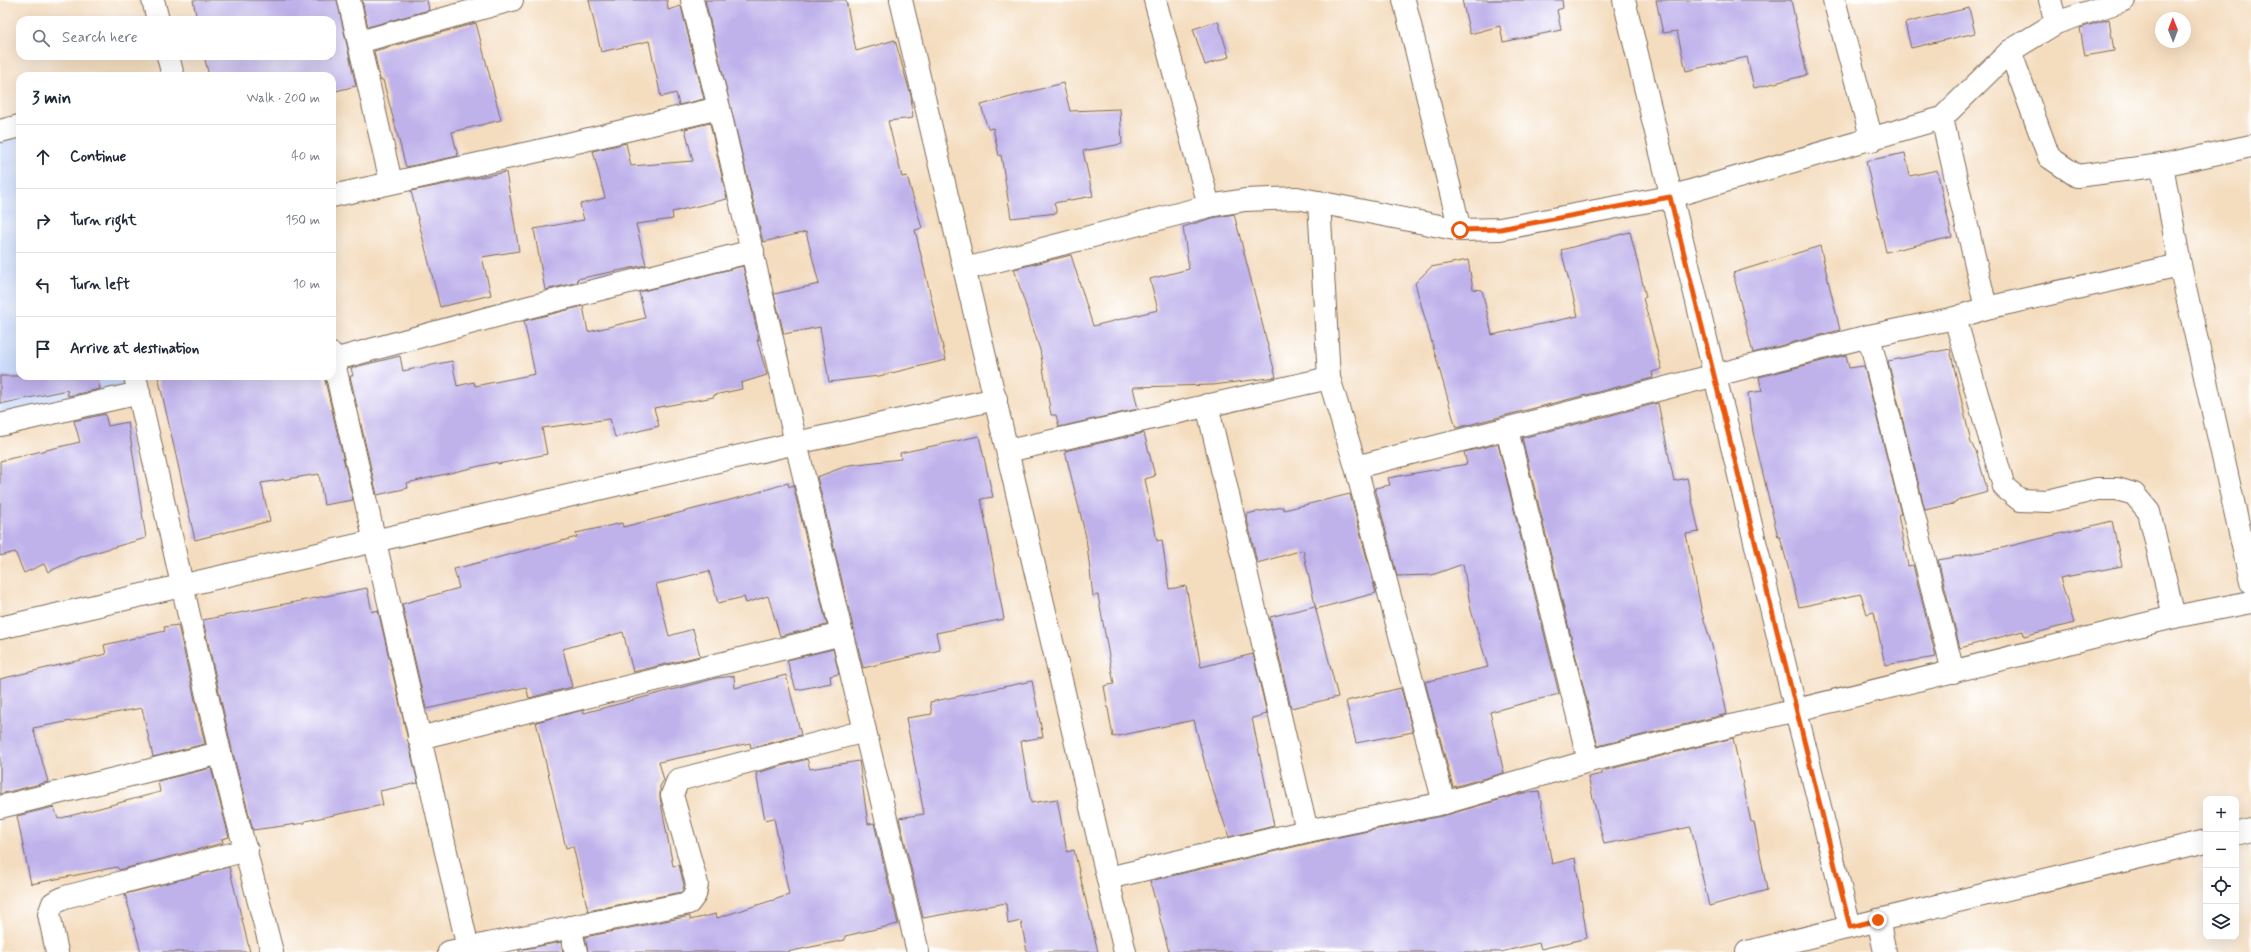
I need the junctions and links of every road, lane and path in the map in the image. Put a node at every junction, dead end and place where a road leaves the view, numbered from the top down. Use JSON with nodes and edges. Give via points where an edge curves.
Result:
{"nodes":[{"id":1,"x":153,"y":0,"type":"edge"},
{"id":2,"x":349,"y":0,"type":"edge"},
{"id":3,"x":512,"y":0,"type":"edge"},
{"id":4,"x":692,"y":0,"type":"edge"},
{"id":5,"x":901,"y":0,"type":"edge"},
{"id":6,"x":1155,"y":0,"type":"edge"},
{"id":7,"x":1404,"y":0,"type":"edge"},
{"id":8,"x":1624,"y":0,"type":"edge"},
{"id":9,"x":1834,"y":0,"type":"edge"},
{"id":10,"x":2050,"y":0,"type":"edge"},
{"id":11,"x":2124,"y":0,"type":"edge"},
{"id":12,"x":157,"y":16,"type":"edge"},
{"id":13,"x":2056,"y":23,"type":"junction"},
{"id":14,"x":359,"y":42,"type":"junction"},
{"id":15,"x":2010,"y":51,"type":"junction"},
{"id":16,"x":169,"y":60,"type":"edge"},
{"id":17,"x":172,"y":72,"type":"edge"},
{"id":18,"x":720,"y":108,"type":"junction"},
{"id":19,"x":1942,"y":118,"type":"junction"},
{"id":20,"x":16,"y":127,"type":"edge"},
{"id":21,"x":0,"y":131,"type":"edge"},
{"id":22,"x":1872,"y":140,"type":"junction"},
{"id":23,"x":2251,"y":146,"type":"edge"},
{"id":24,"x":2162,"y":165,"type":"junction"},
{"id":25,"x":391,"y":182,"type":"junction"},
{"id":26,"x":336,"y":195,"type":"edge"},
{"id":27,"x":1670,"y":197,"type":"junction"},
{"id":28,"x":1319,"y":202,"type":"junction"},
{"id":29,"x":1209,"y":206,"type":"junction"},
{"id":30,"x":1460,"y":230,"type":"junction"},
{"id":31,"x":753,"y":251,"type":"junction"},
{"id":32,"x":2180,"y":265,"type":"junction"},
{"id":33,"x":965,"y":270,"type":"junction"},
{"id":34,"x":1986,"y":308,"type":"junction"},
{"id":35,"x":1955,"y":318,"type":"junction"},
{"id":36,"x":1869,"y":336,"type":"junction"},
{"id":37,"x":336,"y":356,"type":"edge"},
{"id":38,"x":336,"y":371,"type":"edge"},
{"id":39,"x":1714,"y":377,"type":"junction"},
{"id":40,"x":1329,"y":378,"type":"junction"},
{"id":41,"x":137,"y":384,"type":"edge"},
{"id":42,"x":996,"y":399,"type":"junction"},
{"id":43,"x":1207,"y":405,"type":"junction"},
{"id":44,"x":0,"y":425,"type":"edge"},
{"id":45,"x":1508,"y":430,"type":"junction"},
{"id":46,"x":796,"y":443,"type":"junction"},
{"id":47,"x":1008,"y":451,"type":"junction"},
{"id":48,"x":1356,"y":467,"type":"junction"},
{"id":49,"x":373,"y":541,"type":"junction"},
{"id":50,"x":2251,"y":582,"type":"edge"},
{"id":51,"x":182,"y":584,"type":"junction"},
{"id":52,"x":2251,"y":602,"type":"edge"},
{"id":53,"x":2174,"y":617,"type":"junction"},
{"id":54,"x":0,"y":628,"type":"edge"},
{"id":55,"x":842,"y":634,"type":"junction"},
{"id":56,"x":1953,"y":672,"type":"junction"},
{"id":57,"x":1796,"y":711,"type":"junction"},
{"id":58,"x":865,"y":731,"type":"junction"},
{"id":59,"x":419,"y":738,"type":"junction"},
{"id":60,"x":220,"y":753,"type":"junction"},
{"id":61,"x":1589,"y":761,"type":"junction"},
{"id":62,"x":1444,"y":803,"type":"junction"},
{"id":63,"x":0,"y":808,"type":"edge"},
{"id":64,"x":2251,"y":830,"type":"edge"},
{"id":65,"x":1306,"y":831,"type":"junction"},
{"id":66,"x":2239,"y":833,"type":"edge"},
{"id":67,"x":2203,"y":842,"type":"edge"},
{"id":68,"x":247,"y":850,"type":"junction"},
{"id":69,"x":1108,"y":878,"type":"junction"},
{"id":70,"x":1878,"y":920,"type":"junction"},
{"id":71,"x":570,"y":927,"type":"junction"},
{"id":72,"x":1850,"y":927,"type":"junction"},
{"id":73,"x":458,"y":950,"type":"edge"},
{"id":74,"x":915,"y":951,"type":"edge"},
{"id":75,"x":57,"y":952,"type":"edge"},
{"id":76,"x":272,"y":952,"type":"edge"},
{"id":77,"x":576,"y":952,"type":"edge"},
{"id":78,"x":1125,"y":952,"type":"edge"},
{"id":79,"x":1747,"y":952,"type":"edge"},
{"id":80,"x":1885,"y":952,"type":"edge"}],
"edges":[{"from":1,"to":12,"type":"street"},
{"from":2,"to":14,"type":"street"},
{"from":3,"to":14,"type":"street"},
{"from":4,"to":18,"type":"street"},
{"from":5,"to":33,"type":"street"},
{"from":6,"to":29,"type":"street"},
{"from":7,"to":30,"type":"street"},
{"from":8,"to":27,"type":"street"},
{"from":9,"to":22,"type":"street"},
{"from":10,"to":13,"type":"street"},
{"from":11,"to":13,"type":"street"},
{"from":13,"to":15,"type":"street"},
{"from":14,"to":25,"type":"street"},
{"from":15,"to":19,"type":"street"},
{"from":15,"to":24,"type":"street","via":[[2048,157],[2078,176]]},
{"from":16,"to":17,"type":"street"},
{"from":18,"to":25,"type":"street","via":[[547,149]]},
{"from":18,"to":31,"type":"street"},
{"from":19,"to":22,"type":"street"},
{"from":19,"to":34,"type":"street"},
{"from":20,"to":21,"type":"street"},
{"from":22,"to":27,"type":"street"},
{"from":23,"to":24,"type":"street"},
{"from":24,"to":32,"type":"street"},
{"from":25,"to":26,"type":"street"},
{"from":27,"to":30,"type":"street","via":[[1500,229]]},
{"from":27,"to":39,"type":"street"},
{"from":28,"to":29,"type":"street","via":[[1297,198],[1245,200]]},
{"from":28,"to":30,"type":"street"},
{"from":28,"to":40,"type":"street"},
{"from":29,"to":33,"type":"street"},
{"from":31,"to":37,"type":"street"},
{"from":31,"to":46,"type":"street"},
{"from":32,"to":34,"type":"street"},
{"from":32,"to":50,"type":"street"},
{"from":33,"to":42,"type":"street"},
{"from":34,"to":35,"type":"street"},
{"from":35,"to":36,"type":"street"},
{"from":35,"to":53,"type":"street","via":[[2004,487],[2020,500],[2048,501],[2097,489],[2117,489],[2134,494],[2149,512]]},
{"from":36,"to":39,"type":"street"},
{"from":36,"to":56,"type":"street"},
{"from":38,"to":49,"type":"street"},
{"from":39,"to":45,"type":"street"},
{"from":39,"to":57,"type":"street"},
{"from":40,"to":43,"type":"street"},
{"from":40,"to":48,"type":"street"},
{"from":41,"to":44,"type":"street"},
{"from":41,"to":51,"type":"street"},
{"from":42,"to":46,"type":"street"},
{"from":42,"to":47,"type":"street"},
{"from":43,"to":47,"type":"street"},
{"from":43,"to":65,"type":"street"},
{"from":45,"to":48,"type":"street"},
{"from":45,"to":61,"type":"street"},
{"from":46,"to":49,"type":"street"},
{"from":46,"to":55,"type":"street"},
{"from":47,"to":69,"type":"street"},
{"from":48,"to":62,"type":"street"},
{"from":49,"to":51,"type":"street"},
{"from":49,"to":59,"type":"street"},
{"from":51,"to":54,"type":"street"},
{"from":51,"to":60,"type":"street"},
{"from":52,"to":53,"type":"street"},
{"from":53,"to":56,"type":"street"},
{"from":55,"to":58,"type":"street"},
{"from":55,"to":59,"type":"street"},
{"from":56,"to":57,"type":"street"},
{"from":57,"to":61,"type":"street"},
{"from":57,"to":72,"type":"street"},
{"from":58,"to":71,"type":"street","via":[[678,780],[672,795],[697,884],[695,895],[689,903]]},
{"from":58,"to":74,"type":"street"},
{"from":59,"to":73,"type":"street"},
{"from":60,"to":63,"type":"street"},
{"from":60,"to":68,"type":"street"},
{"from":61,"to":62,"type":"street"},
{"from":62,"to":65,"type":"street"},
{"from":64,"to":66,"type":"street"},
{"from":65,"to":69,"type":"street"},
{"from":67,"to":70,"type":"street"},
{"from":68,"to":75,"type":"street","via":[[65,897],[53,903],[49,914]]},
{"from":68,"to":76,"type":"street"},
{"from":69,"to":78,"type":"street"},
{"from":70,"to":72,"type":"street"},
{"from":70,"to":80,"type":"street"},
{"from":71,"to":73,"type":"street"},
{"from":71,"to":77,"type":"street"},
{"from":72,"to":79,"type":"street"}]}
